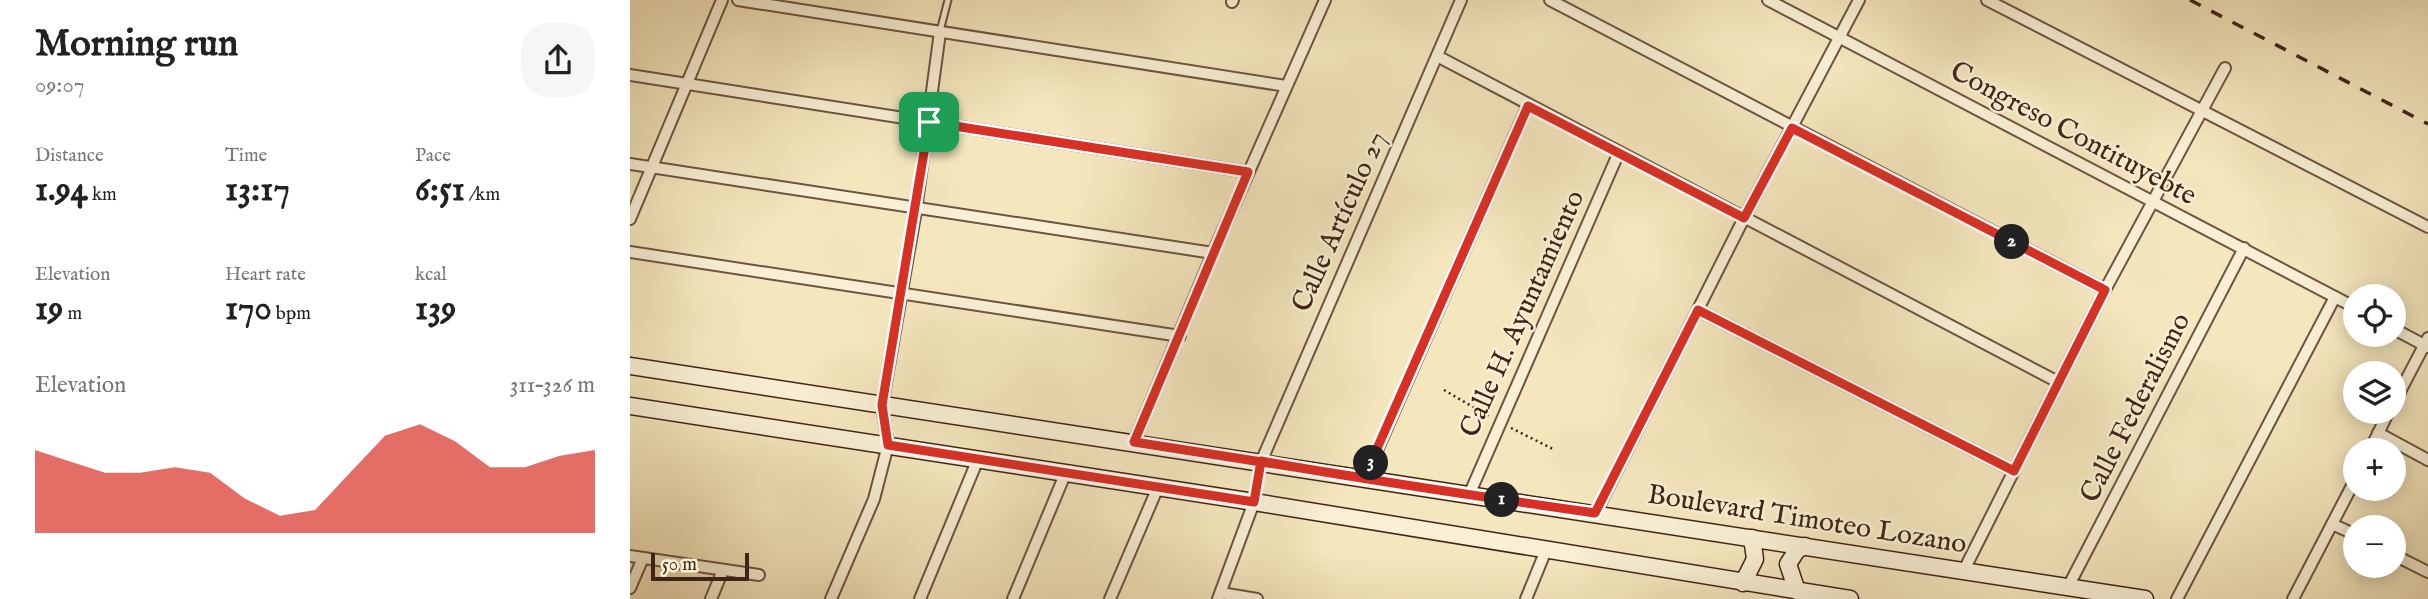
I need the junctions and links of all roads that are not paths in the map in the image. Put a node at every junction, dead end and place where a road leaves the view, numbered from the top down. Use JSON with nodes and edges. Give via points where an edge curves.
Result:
{"nodes":[{"id":1,"x":722,"y":0,"type":"edge"},
{"id":2,"x":738,"y":0,"type":"edge"},
{"id":3,"x":948,"y":0,"type":"edge"},
{"id":4,"x":1325,"y":0,"type":"edge"},
{"id":5,"x":1461,"y":0,"type":"edge"},
{"id":6,"x":1550,"y":0,"type":"edge"},
{"id":7,"x":1768,"y":0,"type":"edge"},
{"id":8,"x":1859,"y":0,"type":"edge"},
{"id":9,"x":1987,"y":0,"type":"edge"},
{"id":10,"x":940,"y":32,"type":"junction"},
{"id":11,"x":1840,"y":37,"type":"junction"},
{"id":12,"x":1437,"y":56,"type":"junction"},
{"id":13,"x":2225,"y":68,"type":"dead end"},
{"id":14,"x":630,"y":75,"type":"edge"},
{"id":15,"x":685,"y":83,"type":"junction"},
{"id":16,"x":1286,"y":86,"type":"junction"},
{"id":17,"x":1528,"y":106,"type":"junction"},
{"id":18,"x":2201,"y":112,"type":"junction"},
{"id":19,"x":929,"y":122,"type":"junction"},
{"id":20,"x":1792,"y":128,"type":"junction"},
{"id":21,"x":1619,"y":152,"type":"junction"},
{"id":22,"x":630,"y":164,"type":"edge"},
{"id":23,"x":652,"y":167,"type":"junction"},
{"id":24,"x":1248,"y":172,"type":"junction"},
{"id":25,"x":2152,"y":202,"type":"junction"},
{"id":26,"x":916,"y":210,"type":"junction"},
{"id":27,"x":1744,"y":218,"type":"junction"},
{"id":28,"x":630,"y":219,"type":"edge"},
{"id":29,"x":2428,"y":227,"type":"edge"},
{"id":30,"x":2244,"y":248,"type":"junction"},
{"id":31,"x":630,"y":252,"type":"edge"},
{"id":32,"x":1213,"y":253,"type":"junction"},
{"id":33,"x":2105,"y":290,"type":"junction"},
{"id":34,"x":901,"y":293,"type":"junction"},
{"id":35,"x":2335,"y":297,"type":"junction"},
{"id":36,"x":2343,"y":301,"type":"edge"},
{"id":37,"x":1698,"y":310,"type":"junction"},
{"id":38,"x":2406,"y":334,"type":"edge"},
{"id":39,"x":1180,"y":336,"type":"junction"},
{"id":40,"x":2427,"y":343,"type":"edge"},
{"id":41,"x":630,"y":366,"type":"edge"},
{"id":42,"x":2406,"y":381,"type":"edge"},
{"id":43,"x":2059,"y":382,"type":"junction"},
{"id":44,"x":882,"y":405,"type":"junction"},
{"id":45,"x":630,"y":406,"type":"edge"},
{"id":46,"x":2382,"y":424,"type":"edge"},
{"id":47,"x":2378,"y":433,"type":"junction"},
{"id":48,"x":2376,"y":438,"type":"edge"},
{"id":49,"x":1134,"y":442,"type":"junction"},
{"id":50,"x":888,"y":445,"type":"junction"},
{"id":51,"x":978,"y":459,"type":"junction"},
{"id":52,"x":2428,"y":460,"type":"edge"},
{"id":53,"x":1261,"y":461,"type":"junction"},
{"id":54,"x":2014,"y":471,"type":"junction"},
{"id":55,"x":1066,"y":472,"type":"junction"},
{"id":56,"x":1364,"y":478,"type":"junction"},
{"id":57,"x":1158,"y":487,"type":"junction"},
{"id":58,"x":1469,"y":495,"type":"junction"},
{"id":59,"x":2344,"y":501,"type":"edge"},
{"id":60,"x":1254,"y":502,"type":"junction"},
{"id":61,"x":1595,"y":513,"type":"junction"},
{"id":62,"x":2332,"y":524,"type":"junction"},
{"id":63,"x":2343,"y":530,"type":"edge"},
{"id":64,"x":1752,"y":538,"type":"junction"},
{"id":65,"x":1805,"y":546,"type":"junction"},
{"id":66,"x":1546,"y":550,"type":"junction"},
{"id":67,"x":630,"y":556,"type":"edge"},
{"id":68,"x":643,"y":558,"type":"junction"},
{"id":69,"x":2406,"y":561,"type":"edge"},
{"id":70,"x":723,"y":570,"type":"junction"},
{"id":71,"x":1962,"y":572,"type":"junction"},
{"id":72,"x":2428,"y":572,"type":"edge"},
{"id":73,"x":759,"y":575,"type":"dead end"},
{"id":74,"x":1743,"y":583,"type":"junction"},
{"id":75,"x":2068,"y":587,"type":"junction"},
{"id":76,"x":630,"y":588,"type":"edge"},
{"id":77,"x":1797,"y":591,"type":"junction"},
{"id":78,"x":1219,"y":596,"type":"edge"},
{"id":79,"x":711,"y":599,"type":"edge"},
{"id":80,"x":831,"y":599,"type":"edge"},
{"id":81,"x":920,"y":599,"type":"edge"},
{"id":82,"x":1013,"y":599,"type":"edge"},
{"id":83,"x":1110,"y":599,"type":"edge"},
{"id":84,"x":1257,"y":599,"type":"edge"},
{"id":85,"x":1526,"y":599,"type":"edge"},
{"id":86,"x":1850,"y":599,"type":"edge"},
{"id":87,"x":2145,"y":599,"type":"edge"},
{"id":88,"x":2177,"y":599,"type":"edge"},
{"id":89,"x":2293,"y":599,"type":"edge"}],
"edges":[{"from":1,"to":15,"type":"street"},
{"from":2,"to":10,"type":"street"},
{"from":3,"to":10,"type":"lane"},
{"from":4,"to":16,"type":"street"},
{"from":5,"to":12,"type":"street","name":"Calle Artículo 27"},
{"from":6,"to":20,"type":"street"},
{"from":7,"to":11,"type":"street","name":"Congreso Contituyebte"},
{"from":8,"to":11,"type":"street"},
{"from":9,"to":18,"type":"street"},
{"from":10,"to":16,"type":"street"},
{"from":10,"to":19,"type":"street"},
{"from":11,"to":20,"type":"street"},
{"from":11,"to":25,"type":"street","name":"Congreso Contituyebte"},
{"from":12,"to":17,"type":"street"},
{"from":12,"to":53,"type":"street","name":"Calle Artículo 27"},
{"from":13,"to":18,"type":"street"},
{"from":14,"to":15,"type":"street"},
{"from":15,"to":19,"type":"street"},
{"from":15,"to":23,"type":"street"},
{"from":16,"to":24,"type":"street"},
{"from":17,"to":21,"type":"street"},
{"from":17,"to":56,"type":"street"},
{"from":18,"to":25,"type":"street"},
{"from":18,"to":29,"type":"street"},
{"from":19,"to":24,"type":"street"},
{"from":19,"to":26,"type":"street"},
{"from":20,"to":27,"type":"street"},
{"from":20,"to":33,"type":"street"},
{"from":21,"to":27,"type":"street"},
{"from":21,"to":58,"type":"street","name":"Calle H. Ayuntamiento"},
{"from":22,"to":23,"type":"street"},
{"from":23,"to":26,"type":"street"},
{"from":23,"to":28,"type":"street"},
{"from":24,"to":32,"type":"street"},
{"from":25,"to":30,"type":"street","name":"Congreso Contituyebte"},
{"from":25,"to":33,"type":"street"},
{"from":26,"to":32,"type":"street"},
{"from":26,"to":34,"type":"street"},
{"from":27,"to":37,"type":"street"},
{"from":27,"to":43,"type":"street"},
{"from":30,"to":35,"type":"street","name":"Congreso Contituyebte"},
{"from":30,"to":75,"type":"street","name":"Calle Federalismo"},
{"from":31,"to":34,"type":"street"},
{"from":32,"to":39,"type":"street"},
{"from":33,"to":43,"type":"street"},
{"from":34,"to":39,"type":"street"},
{"from":34,"to":44,"type":"street"},
{"from":35,"to":36,"type":"street","name":"Congreso Contituyebte"},
{"from":35,"to":88,"type":"street"},
{"from":37,"to":54,"type":"street"},
{"from":37,"to":61,"type":"street"},
{"from":38,"to":40,"type":"street"},
{"from":39,"to":49,"type":"street"},
{"from":40,"to":42,"type":"street"},
{"from":41,"to":44,"type":"main road","name":"Boulevard Timoteo Lozano"},
{"from":43,"to":54,"type":"street"},
{"from":44,"to":49,"type":"main road","name":"Boulevard Timoteo Lozano"},
{"from":44,"to":50,"type":"street"},
{"from":45,"to":50,"type":"main road"},
{"from":46,"to":47,"type":"street"},
{"from":47,"to":48,"type":"street"},
{"from":47,"to":52,"type":"street"},
{"from":49,"to":53,"type":"main road","name":"Boulevard Timoteo Lozano"},
{"from":50,"to":51,"type":"main road"},
{"from":50,"to":80,"type":"street","via":[[874,499]]},
{"from":51,"to":55,"type":"main road"},
{"from":51,"to":81,"type":"street"},
{"from":53,"to":56,"type":"main road","name":"Boulevard Timoteo Lozano"},
{"from":54,"to":71,"type":"street"},
{"from":55,"to":57,"type":"main road"},
{"from":55,"to":82,"type":"street"},
{"from":56,"to":58,"type":"main road","name":"Boulevard Timoteo Lozano"},
{"from":57,"to":60,"type":"main road"},
{"from":57,"to":83,"type":"street"},
{"from":58,"to":61,"type":"main road","name":"Boulevard Timoteo Lozano"},
{"from":59,"to":62,"type":"street"},
{"from":60,"to":66,"type":"main road"},
{"from":60,"to":78,"type":"street"},
{"from":61,"to":64,"type":"main road","name":"Boulevard Timoteo Lozano"},
{"from":62,"to":63,"type":"street"},
{"from":62,"to":89,"type":"street"},
{"from":64,"to":65,"type":"main road","name":"Boulevard Timoteo Lozano"},
{"from":64,"to":74,"type":"main road","via":[[1755,559]]},
{"from":65,"to":71,"type":"main road","name":"Boulevard Timoteo Lozano"},
{"from":65,"to":77,"type":"main road","via":[[1788,564]]},
{"from":66,"to":74,"type":"main road"},
{"from":66,"to":85,"type":"street"},
{"from":67,"to":68,"type":"street"},
{"from":68,"to":70,"type":"street"},
{"from":68,"to":76,"type":"street"},
{"from":69,"to":72,"type":"street"},
{"from":70,"to":73,"type":"street"},
{"from":70,"to":79,"type":"street"},
{"from":71,"to":75,"type":"main road","name":"Boulevard Timoteo Lozano"},
{"from":74,"to":77,"type":"main road"},
{"from":75,"to":87,"type":"main road","name":"Boulevard Timoteo Lozano"},
{"from":77,"to":86,"type":"main road"},
{"from":78,"to":84,"type":"street"}]}
